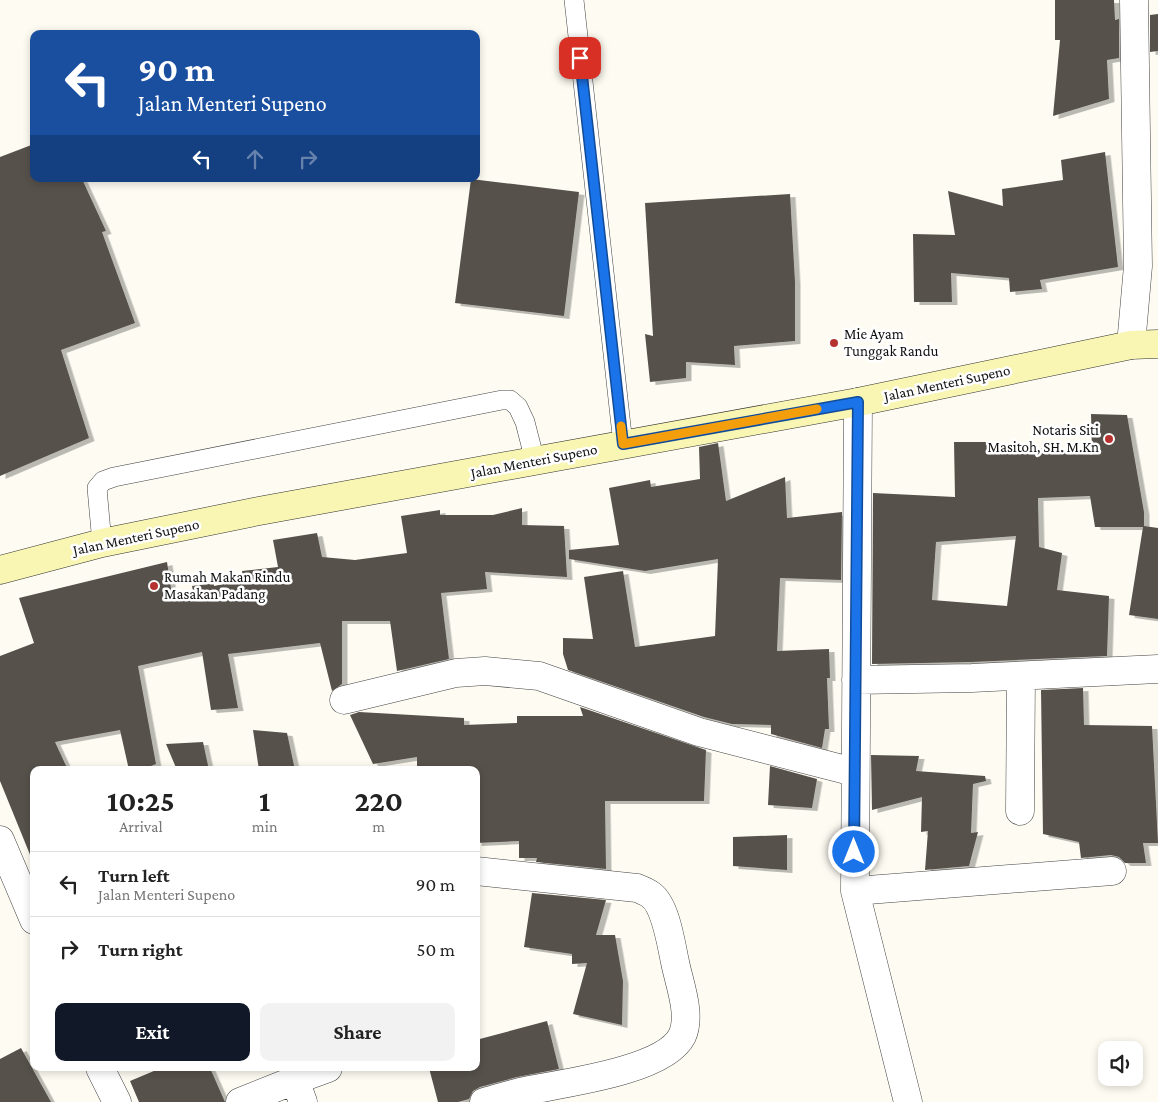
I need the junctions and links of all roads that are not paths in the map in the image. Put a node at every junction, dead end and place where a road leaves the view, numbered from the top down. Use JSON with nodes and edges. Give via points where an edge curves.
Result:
{"nodes":[{"id":1,"x":574,"y":0,"type":"edge"},
{"id":2,"x":1134,"y":0,"type":"edge"},
{"id":3,"x":1158,"y":344,"type":"edge"},
{"id":4,"x":1130,"y":345,"type":"junction"},
{"id":5,"x":858,"y":402,"type":"junction"},
{"id":6,"x":623,"y":444,"type":"junction"},
{"id":7,"x":535,"y":461,"type":"junction"},
{"id":8,"x":102,"y":543,"type":"junction"},
{"id":9,"x":0,"y":570,"type":"edge"},
{"id":10,"x":1158,"y":669,"type":"edge"},
{"id":11,"x":1021,"y":676,"type":"junction"},
{"id":12,"x":856,"y":680,"type":"junction"},
{"id":13,"x":344,"y":700,"type":"dead end"},
{"id":14,"x":854,"y":772,"type":"junction"},
{"id":15,"x":1020,"y":811,"type":"dead end"},
{"id":16,"x":0,"y":840,"type":"edge"},
{"id":17,"x":1112,"y":870,"type":"dead end"},
{"id":18,"x":480,"y":871,"type":"edge"},
{"id":19,"x":855,"y":891,"type":"junction"},
{"id":20,"x":30,"y":911,"type":"edge"},
{"id":21,"x":102,"y":1071,"type":"edge"},
{"id":22,"x":324,"y":1071,"type":"edge"},
{"id":23,"x":299,"y":1091,"type":"edge"},
{"id":24,"x":117,"y":1102,"type":"edge"},
{"id":25,"x":240,"y":1102,"type":"edge"},
{"id":26,"x":484,"y":1102,"type":"edge"},
{"id":27,"x":908,"y":1102,"type":"edge"}],
"edges":[{"from":1,"to":6,"type":"lane"},
{"from":2,"to":4,"type":"street","via":[[1138,266]]},
{"from":3,"to":4,"type":"main road","name":"Jalan Menteri Supeno"},
{"from":4,"to":5,"type":"main road","name":"Jalan Menteri Supeno"},
{"from":5,"to":6,"type":"main road","name":"Jalan Menteri Supeno"},
{"from":5,"to":12,"type":"street"},
{"from":6,"to":7,"type":"main road","name":"Jalan Menteri Supeno"},
{"from":7,"to":8,"type":"main road","name":"Jalan Menteri Supeno"},
{"from":7,"to":8,"type":"lane","via":[[518,407],[510,400],[502,400],[114,477],[103,481],[97,488]]},
{"from":8,"to":9,"type":"main road","name":"Jalan Menteri Supeno"},
{"from":10,"to":11,"type":"street"},
{"from":11,"to":12,"type":"street"},
{"from":11,"to":15,"type":"street"},
{"from":12,"to":14,"type":"street"},
{"from":13,"to":14,"type":"street","via":[[456,673],[485,671],[538,676],[699,732]]},
{"from":14,"to":19,"type":"street"},
{"from":16,"to":20,"type":"street"},
{"from":17,"to":19,"type":"street"},
{"from":18,"to":26,"type":"street","via":[[637,888],[652,895],[660,905],[669,933],[686,1018],[682,1036],[669,1050],[649,1061],[600,1076]]},
{"from":19,"to":27,"type":"street"},
{"from":21,"to":24,"type":"street"},
{"from":22,"to":23,"type":"street"},
{"from":23,"to":25,"type":"street"}]}
